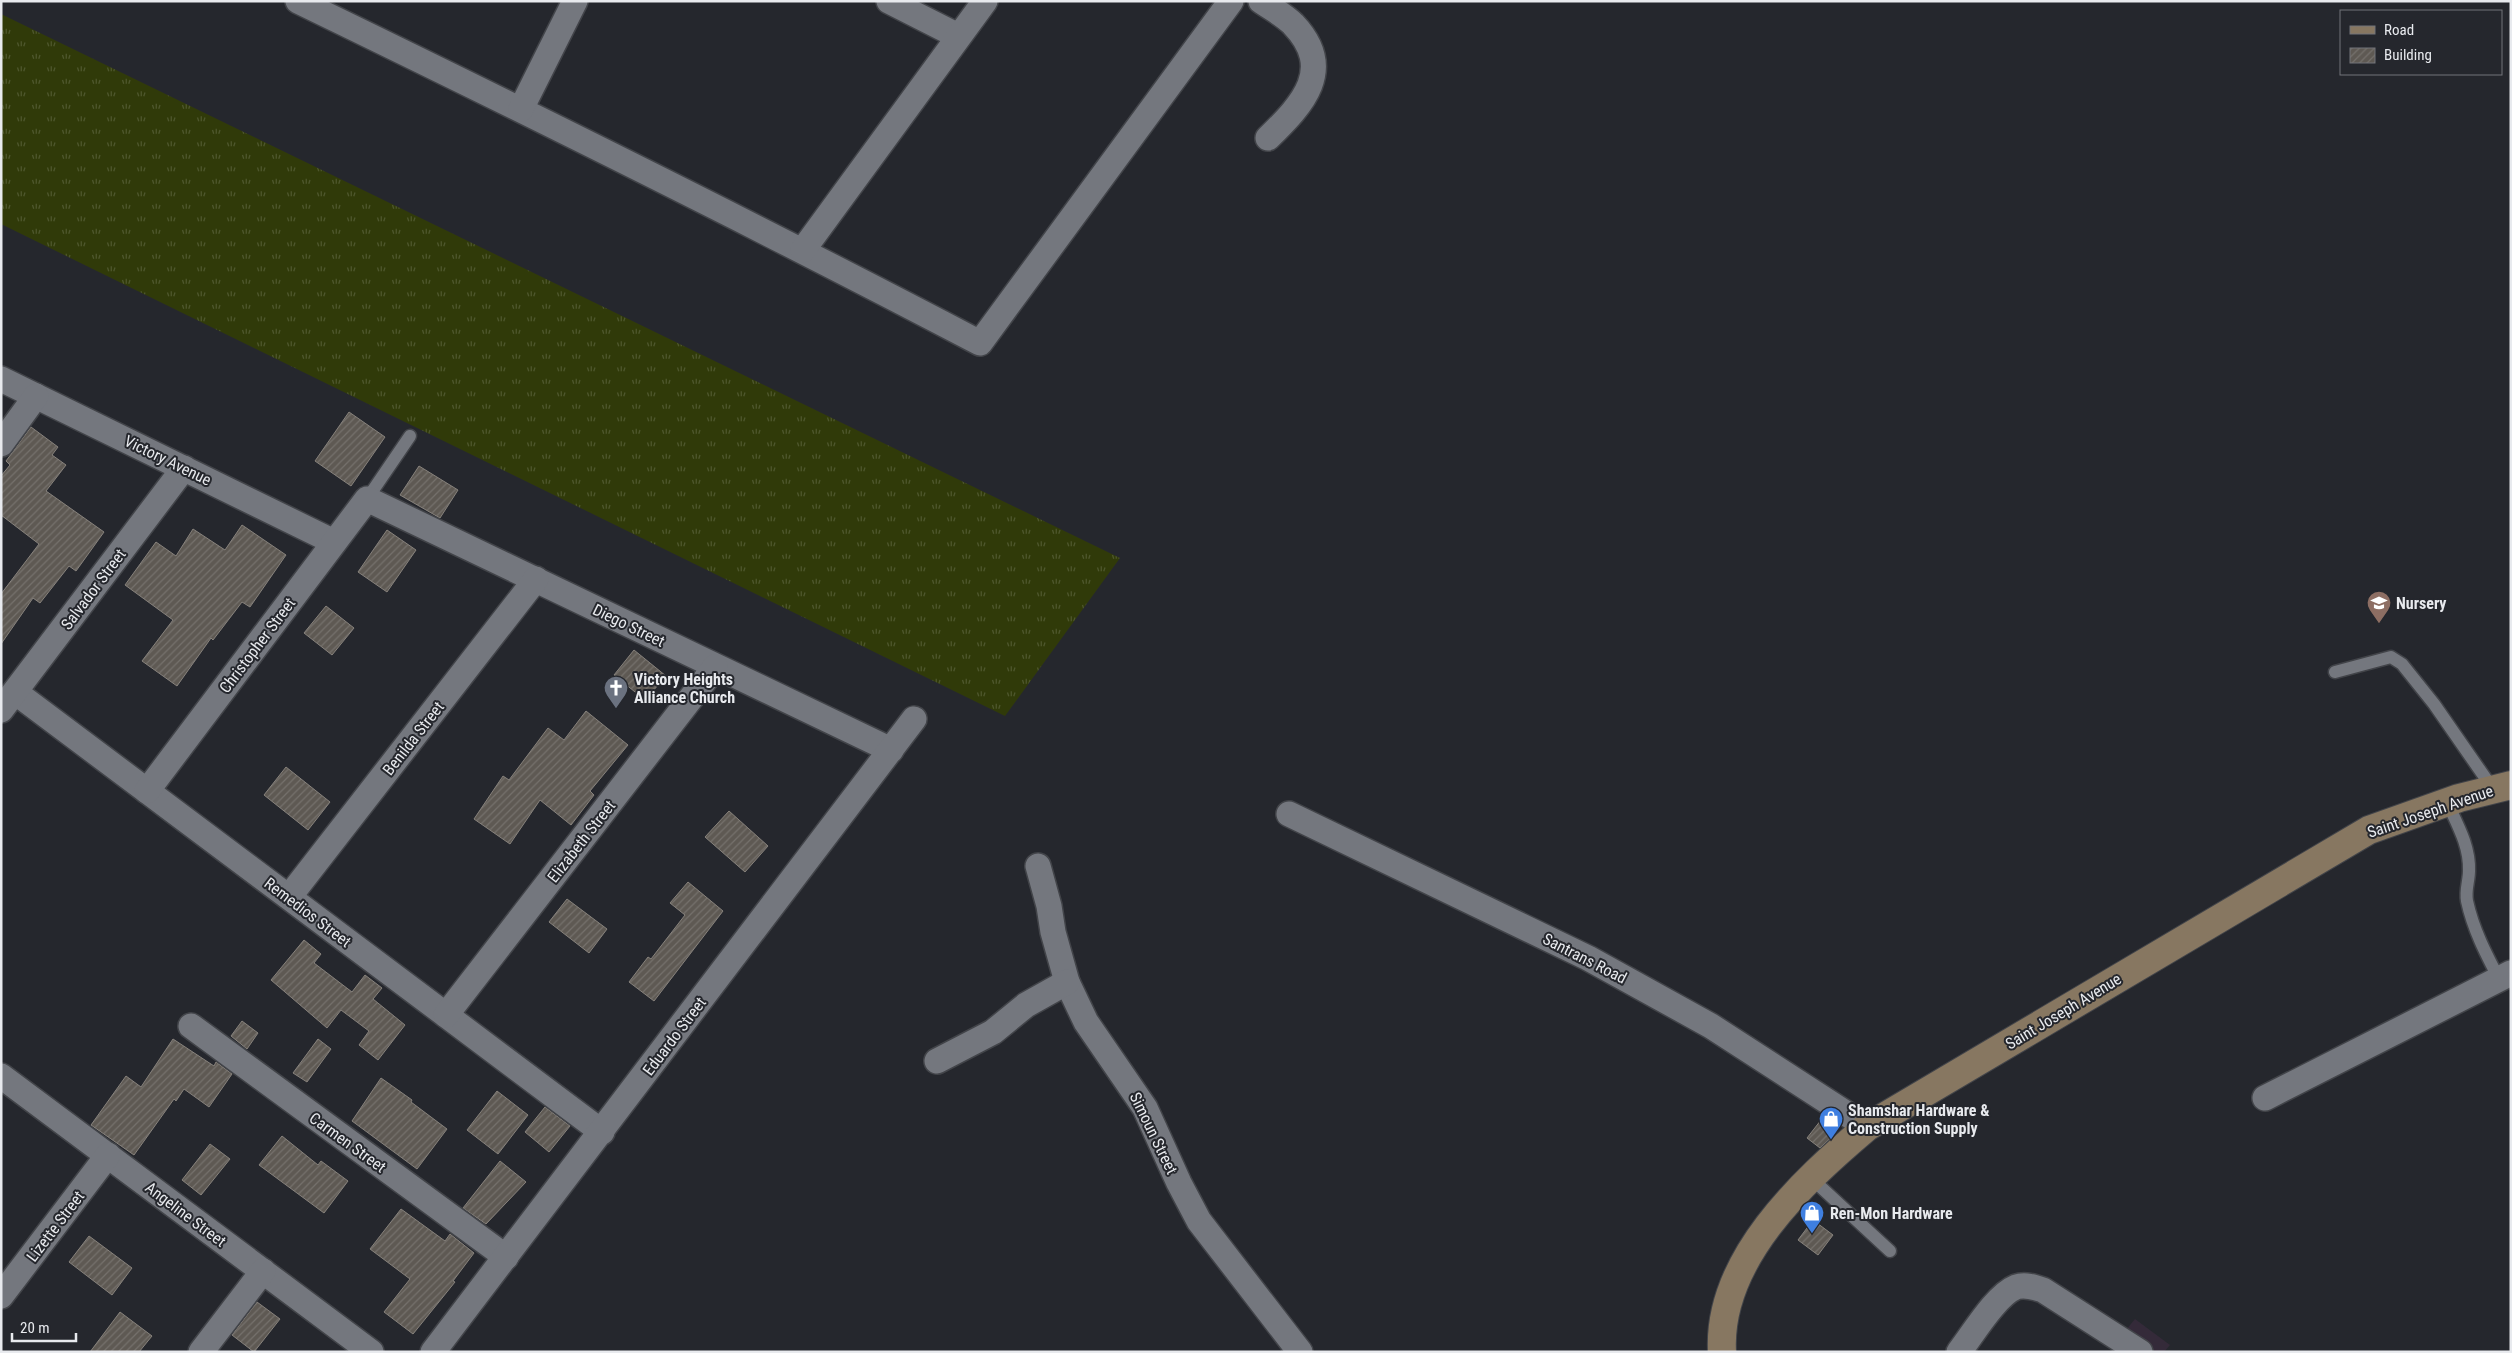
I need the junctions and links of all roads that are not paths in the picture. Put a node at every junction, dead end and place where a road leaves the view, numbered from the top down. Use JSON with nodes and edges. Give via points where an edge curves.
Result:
{"nodes":[{"id":1,"x":298,"y":1,"type":"edge"},
{"id":2,"x":575,"y":1,"type":"edge"},
{"id":3,"x":889,"y":1,"type":"edge"},
{"id":4,"x":985,"y":1,"type":"edge"},
{"id":5,"x":1231,"y":1,"type":"edge"},
{"id":6,"x":1261,"y":1,"type":"edge"},
{"id":7,"x":958,"y":36,"type":"junction"},
{"id":8,"x":521,"y":109,"type":"junction"},
{"id":9,"x":1268,"y":138,"type":"dead end"},
{"id":10,"x":803,"y":250,"type":"junction"},
{"id":11,"x":1,"y":379,"type":"edge"},
{"id":12,"x":36,"y":396,"type":"junction"},
{"id":13,"x":410,"y":436,"type":"dead end"},
{"id":14,"x":1,"y":444,"type":"edge"},
{"id":15,"x":184,"y":468,"type":"junction"},
{"id":16,"x":366,"y":499,"type":"junction"},
{"id":17,"x":334,"y":542,"type":"junction"},
{"id":18,"x":536,"y":579,"type":"junction"},
{"id":19,"x":715,"y":667,"type":"junction"},
{"id":20,"x":2335,"y":672,"type":"dead end"},
{"id":21,"x":8,"y":701,"type":"edge"},
{"id":22,"x":914,"y":719,"type":"dead end"},
{"id":23,"x":891,"y":750,"type":"junction"},
{"id":24,"x":2502,"y":787,"type":"edge"},
{"id":25,"x":147,"y":791,"type":"junction"},
{"id":26,"x":2447,"y":802,"type":"junction"},
{"id":27,"x":1289,"y":814,"type":"dead end"},
{"id":28,"x":1038,"y":866,"type":"dead end"},
{"id":29,"x":289,"y":897,"type":"junction"},
{"id":30,"x":2505,"y":976,"type":"edge"},
{"id":31,"x":1067,"y":982,"type":"junction"},
{"id":32,"x":446,"y":1015,"type":"junction"},
{"id":33,"x":191,"y":1026,"type":"dead end"},
{"id":34,"x":937,"y":1061,"type":"dead end"},
{"id":35,"x":1,"y":1076,"type":"edge"},
{"id":36,"x":2265,"y":1098,"type":"dead end"},
{"id":37,"x":1867,"y":1127,"type":"junction"},
{"id":38,"x":602,"y":1132,"type":"junction"},
{"id":39,"x":108,"y":1155,"type":"junction"},
{"id":40,"x":1811,"y":1178,"type":"junction"},
{"id":41,"x":1890,"y":1251,"type":"dead end"},
{"id":42,"x":506,"y":1257,"type":"junction"},
{"id":43,"x":263,"y":1271,"type":"junction"},
{"id":44,"x":1,"y":1296,"type":"edge"},
{"id":45,"x":201,"y":1352,"type":"edge"},
{"id":46,"x":371,"y":1352,"type":"edge"},
{"id":47,"x":433,"y":1352,"type":"edge"},
{"id":48,"x":1300,"y":1352,"type":"edge"},
{"id":49,"x":1722,"y":1352,"type":"edge"},
{"id":50,"x":1960,"y":1352,"type":"edge"},
{"id":51,"x":2140,"y":1352,"type":"edge"}],
"edges":[{"from":1,"to":8,"type":"street"},
{"from":2,"to":8,"type":"street"},
{"from":3,"to":7,"type":"street"},
{"from":4,"to":7,"type":"street"},
{"from":5,"to":10,"type":"street","via":[[980,343]]},
{"from":6,"to":9,"type":"street","via":[[1291,22],[1306,40],[1314,76],[1304,99]]},
{"from":7,"to":10,"type":"street"},
{"from":8,"to":10,"type":"street"},
{"from":11,"to":12,"type":"street","name":"Victory Avenue"},
{"from":12,"to":14,"type":"street"},
{"from":12,"to":15,"type":"street","name":"Victory Avenue"},
{"from":13,"to":16,"type":"lane"},
{"from":15,"to":17,"type":"street","name":"Victory Avenue"},
{"from":15,"to":21,"type":"street","name":"Salvador Street"},
{"from":16,"to":17,"type":"street","name":"Christopher Street"},
{"from":16,"to":18,"type":"street","name":"Diego Street"},
{"from":17,"to":25,"type":"street","name":"Christopher Street"},
{"from":18,"to":19,"type":"street","name":"Diego Street"},
{"from":18,"to":29,"type":"street","name":"Benilda Street"},
{"from":19,"to":23,"type":"street","name":"Diego Street"},
{"from":19,"to":32,"type":"street","name":"Elizabeth Street"},
{"from":20,"to":24,"type":"lane","via":[[2391,657],[2402,664]]},
{"from":21,"to":25,"type":"street","name":"Remedios Street"},
{"from":22,"to":23,"type":"street","name":"Eduardo Street"},
{"from":23,"to":38,"type":"street","name":"Eduardo Street"},
{"from":24,"to":26,"type":"main road","name":"Saint Joseph Avenue"},
{"from":25,"to":29,"type":"street","name":"Remedios Street"},
{"from":26,"to":30,"type":"lane","via":[[2466,845],[2470,872],[2467,899],[2479,940]]},
{"from":26,"to":37,"type":"main road","name":"Saint Joseph Avenue","via":[[2370,830]]},
{"from":27,"to":37,"type":"street","name":"Santrans Road","via":[[1588,958],[1711,1026]]},
{"from":28,"to":31,"type":"street","name":"Simoun Street"},
{"from":29,"to":32,"type":"street","name":"Remedios Street"},
{"from":30,"to":36,"type":"street"},
{"from":31,"to":34,"type":"street","via":[[1026,1006],[993,1032]]},
{"from":31,"to":48,"type":"street","name":"Simoun Street","via":[[1086,1022],[1146,1108],[1178,1183],[1199,1221]]},
{"from":32,"to":38,"type":"street","name":"Remedios Street"},
{"from":33,"to":42,"type":"street","name":"Carmen Street"},
{"from":35,"to":39,"type":"street","name":"Angeline Street"},
{"from":37,"to":40,"type":"main road","name":"Saint Joseph Avenue"},
{"from":38,"to":42,"type":"street","name":"Eduardo Street"},
{"from":39,"to":43,"type":"street","name":"Angeline Street"},
{"from":39,"to":44,"type":"street","name":"Lizette Street"},
{"from":40,"to":41,"type":"lane"},
{"from":40,"to":49,"type":"main road","name":"Saint Joseph Avenue","via":[[1786,1203],[1752,1251],[1728,1296]]},
{"from":42,"to":47,"type":"street","name":"Eduardo Street"},
{"from":43,"to":45,"type":"street"},
{"from":43,"to":46,"type":"street","name":"Angeline Street"},
{"from":50,"to":51,"type":"street","via":[[2004,1294],[2017,1287],[2031,1286]]}]}
